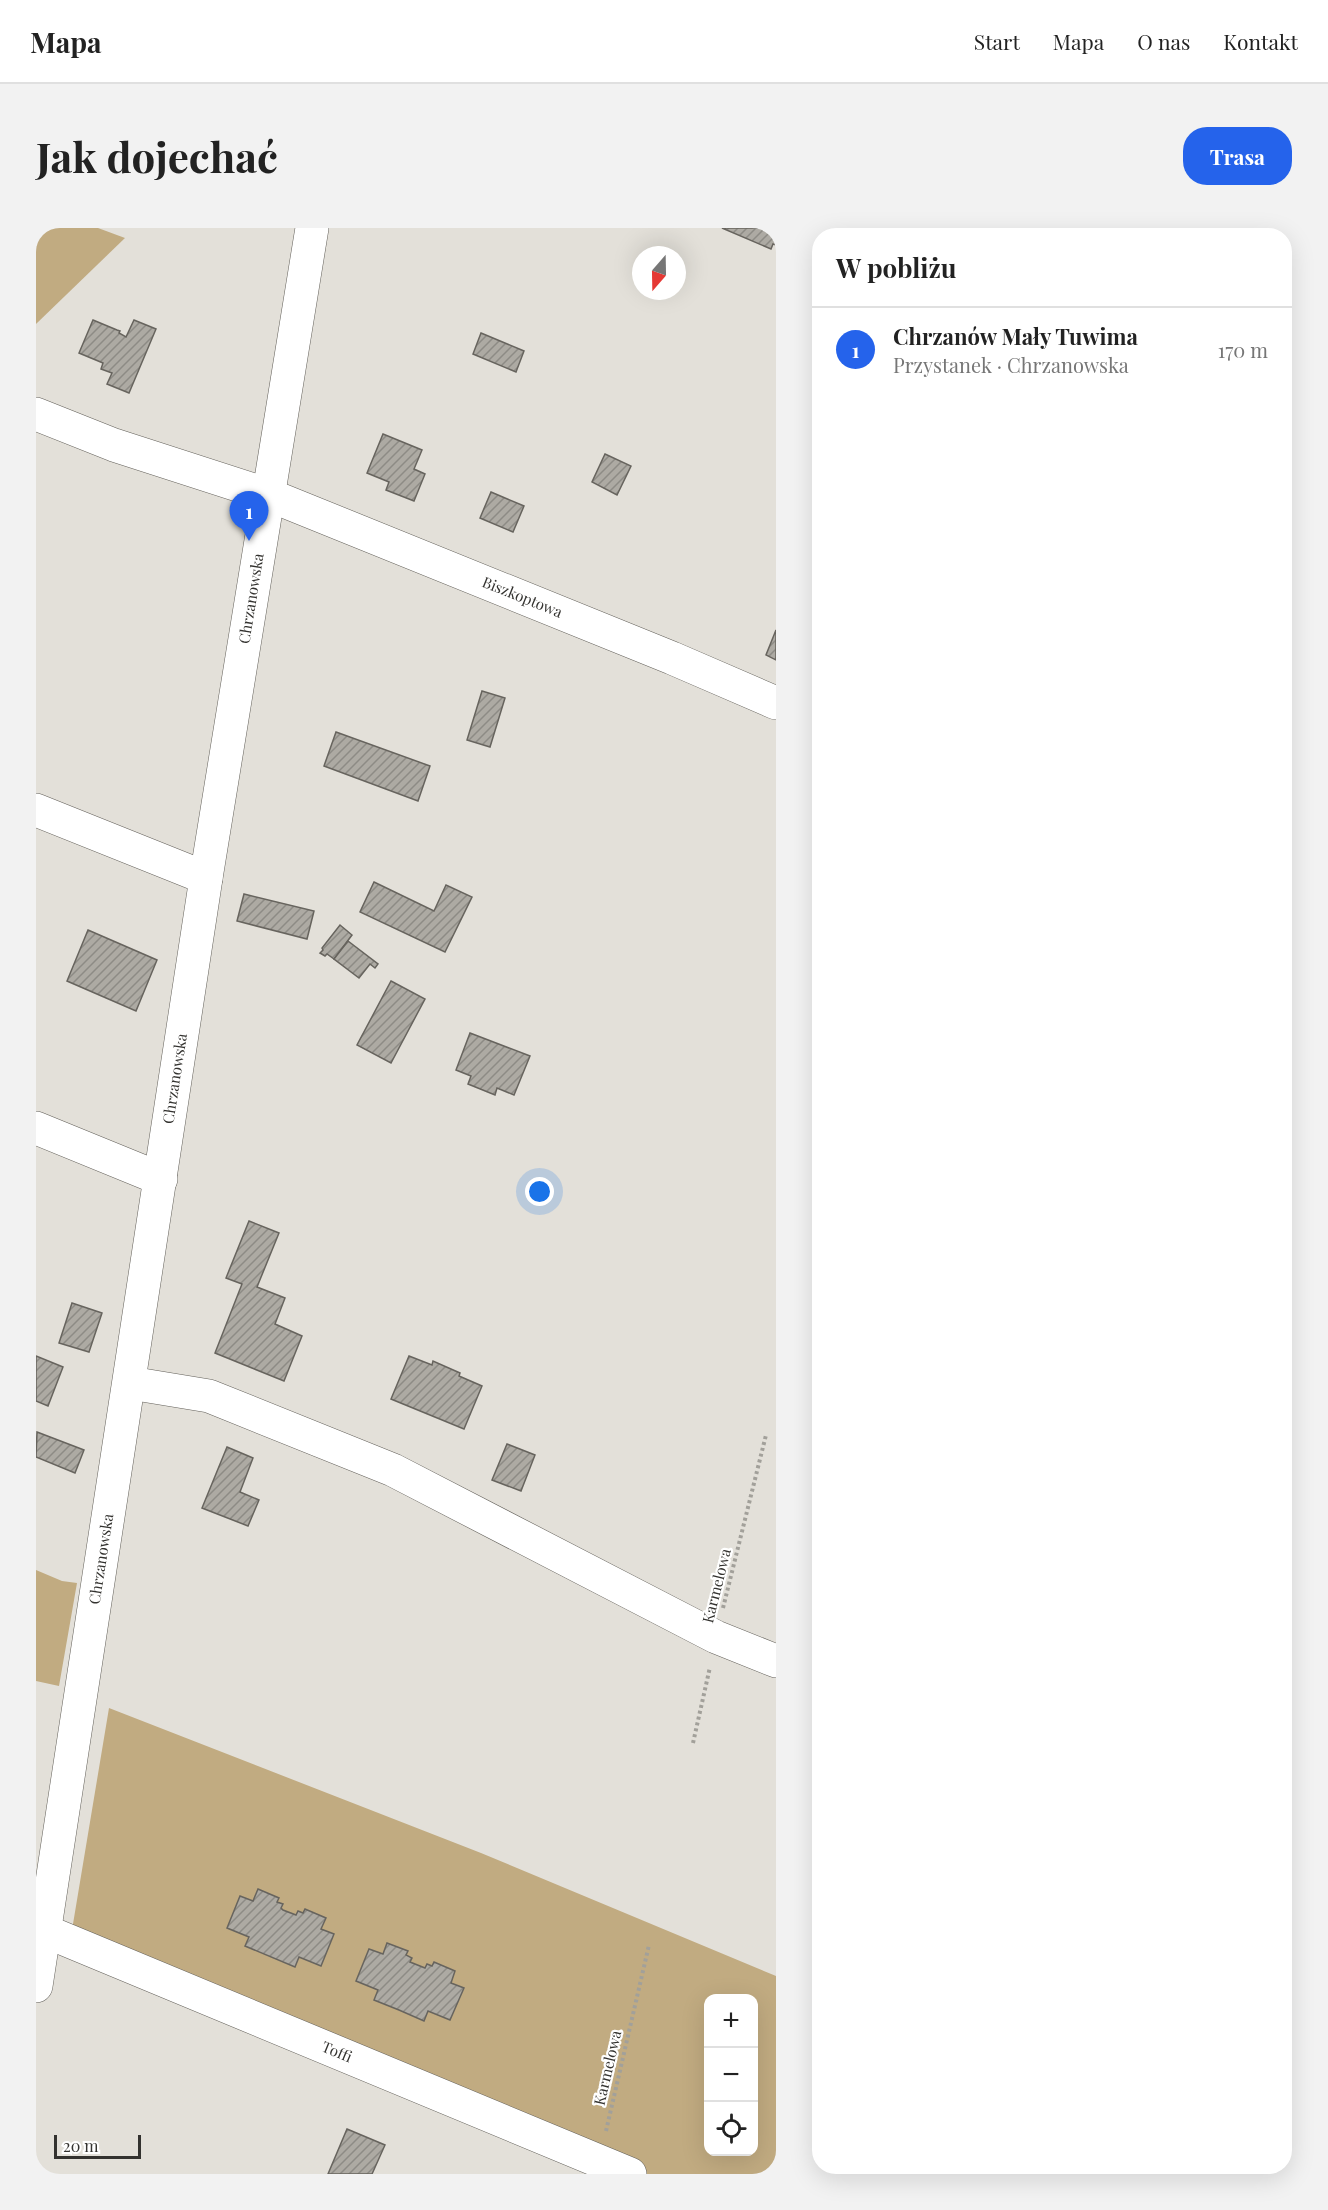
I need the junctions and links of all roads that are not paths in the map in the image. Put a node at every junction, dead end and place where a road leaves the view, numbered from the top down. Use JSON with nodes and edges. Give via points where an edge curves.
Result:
{"nodes":[{"id":1,"x":312,"y":228,"type":"edge"},
{"id":2,"x":36,"y":414,"type":"edge"},
{"id":3,"x":269,"y":495,"type":"junction"},
{"id":4,"x":776,"y":703,"type":"edge"},
{"id":5,"x":36,"y":810,"type":"edge"},
{"id":6,"x":206,"y":878,"type":"junction"},
{"id":7,"x":36,"y":1128,"type":"edge"},
{"id":8,"x":160,"y":1179,"type":"junction"},
{"id":9,"x":130,"y":1383,"type":"junction"},
{"id":10,"x":776,"y":1661,"type":"edge"},
{"id":11,"x":44,"y":1886,"type":"edge"},
{"id":12,"x":45,"y":1931,"type":"junction"},
{"id":13,"x":36,"y":1986,"type":"edge"},
{"id":14,"x":630,"y":2174,"type":"edge"}],
"edges":[{"from":1,"to":3,"type":"street","name":"Chrzanowska"},
{"from":2,"to":3,"type":"street","name":"Biszkoptowa","via":[[114,445]]},
{"from":3,"to":4,"type":"street","name":"Biszkoptowa"},
{"from":3,"to":6,"type":"street","name":"Chrzanowska"},
{"from":5,"to":6,"type":"street"},
{"from":6,"to":8,"type":"street","name":"Chrzanowska"},
{"from":7,"to":8,"type":"street"},
{"from":8,"to":9,"type":"street","name":"Chrzanowska"},
{"from":9,"to":10,"type":"street","via":[[209,1396],[393,1470],[716,1637]]},
{"from":9,"to":11,"type":"street","name":"Chrzanowska"},
{"from":11,"to":12,"type":"street","name":"Chrzanowska"},
{"from":12,"to":13,"type":"street","name":"Chrzanowska"},
{"from":12,"to":14,"type":"street","name":"Toffi"}]}
